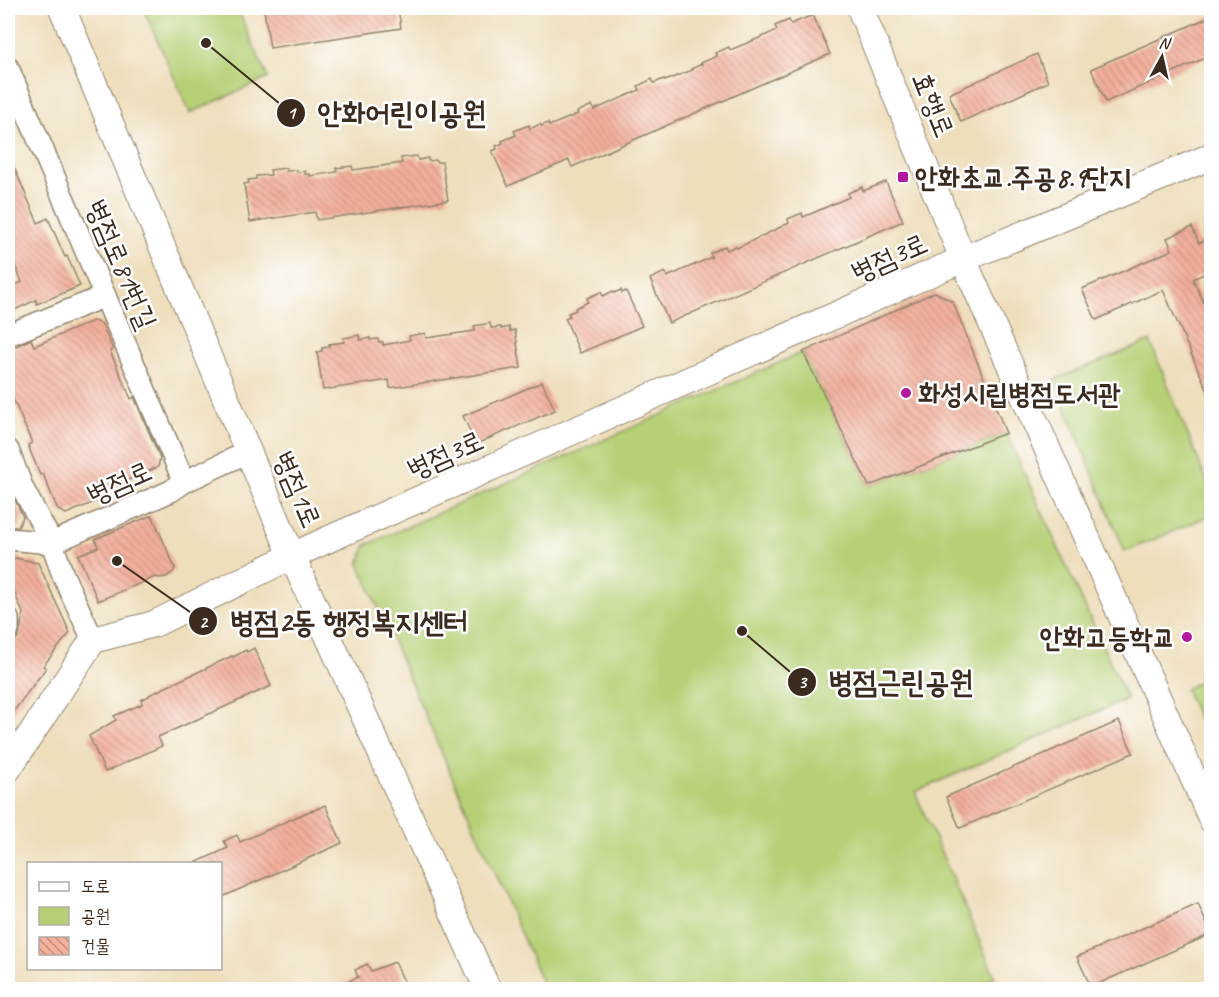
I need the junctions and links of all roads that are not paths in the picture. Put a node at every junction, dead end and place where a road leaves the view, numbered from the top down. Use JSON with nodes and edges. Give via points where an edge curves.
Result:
{"nodes":[{"id":1,"x":62,"y":8,"type":"edge"},
{"id":2,"x":860,"y":8,"type":"edge"},
{"id":3,"x":8,"y":68,"type":"edge"},
{"id":4,"x":1212,"y":155,"type":"edge"},
{"id":5,"x":963,"y":258,"type":"junction"},
{"id":6,"x":105,"y":296,"type":"junction"},
{"id":7,"x":8,"y":335,"type":"edge"},
{"id":8,"x":8,"y":450,"type":"edge"},
{"id":9,"x":248,"y":452,"type":"junction"},
{"id":10,"x":184,"y":482,"type":"junction"},
{"id":11,"x":8,"y":539,"type":"edge"},
{"id":12,"x":52,"y":543,"type":"junction"},
{"id":13,"x":292,"y":556,"type":"junction"},
{"id":14,"x":8,"y":620,"type":"edge"},
{"id":15,"x":8,"y":630,"type":"edge"},
{"id":16,"x":93,"y":640,"type":"junction"},
{"id":17,"x":8,"y":769,"type":"edge"},
{"id":18,"x":1212,"y":820,"type":"edge"},
{"id":19,"x":488,"y":990,"type":"edge"}],
"edges":[{"from":1,"to":9,"type":"street","name":"병점1로"},
{"from":2,"to":5,"type":"street","name":"효행로"},
{"from":3,"to":6,"type":"street","name":"병점로81번길"},
{"from":4,"to":5,"type":"street","name":"병점3로"},
{"from":5,"to":13,"type":"street","name":"병점3로"},
{"from":5,"to":18,"type":"street","name":"병점3로"},
{"from":6,"to":7,"type":"street"},
{"from":6,"to":10,"type":"street","name":"병점로81번길"},
{"from":8,"to":12,"type":"street","via":[[23,489]]},
{"from":9,"to":10,"type":"street","name":"병점로"},
{"from":9,"to":13,"type":"street","name":"병점1로"},
{"from":10,"to":12,"type":"street","name":"병점로"},
{"from":11,"to":12,"type":"street","name":"병점로"},
{"from":12,"to":16,"type":"street"},
{"from":13,"to":16,"type":"street","name":"병점3로","via":[[154,624]]},
{"from":13,"to":19,"type":"street","name":"병점1로"},
{"from":14,"to":15,"type":"street"},
{"from":16,"to":17,"type":"street"}]}
